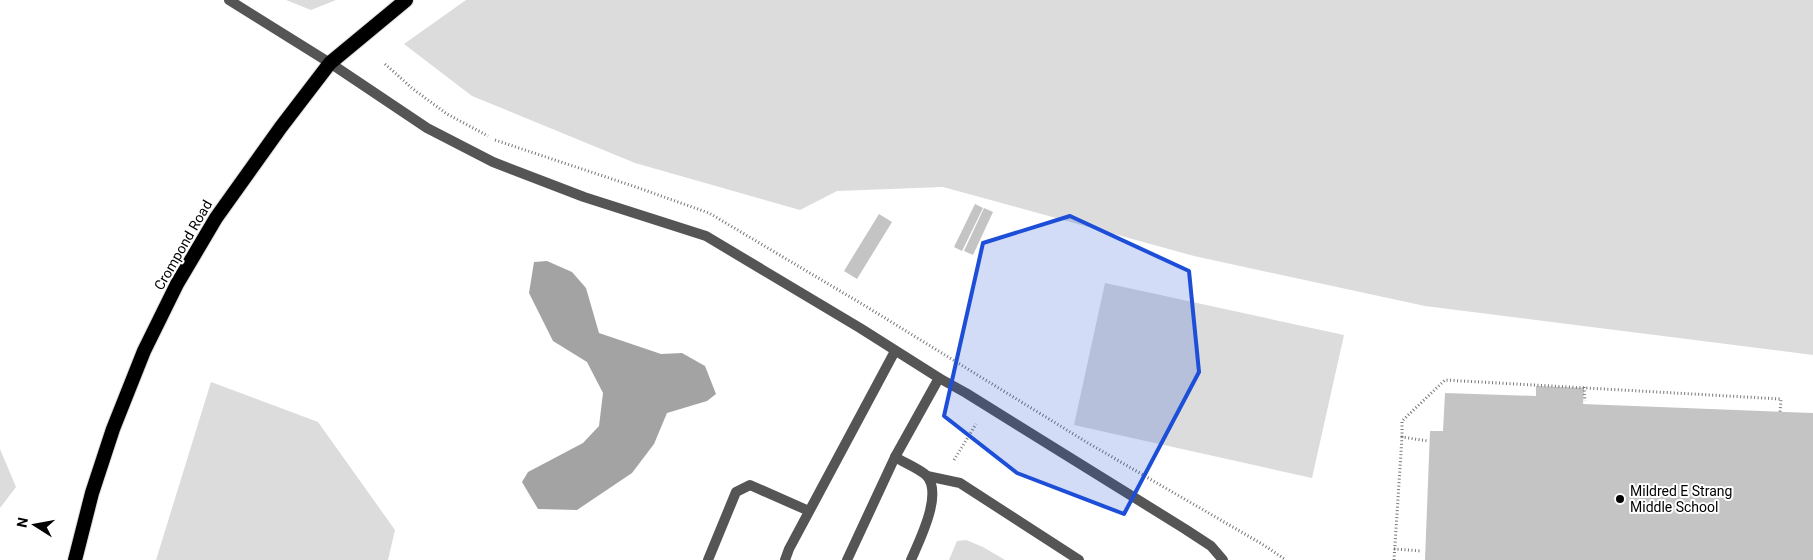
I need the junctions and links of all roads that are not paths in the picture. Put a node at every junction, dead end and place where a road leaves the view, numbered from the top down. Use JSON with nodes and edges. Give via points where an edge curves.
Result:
{"nodes":[{"id":1,"x":229,"y":0,"type":"edge"},
{"id":2,"x":406,"y":0,"type":"edge"},
{"id":3,"x":330,"y":63,"type":"junction"},
{"id":4,"x":894,"y":350,"type":"junction"},
{"id":5,"x":939,"y":378,"type":"junction"},
{"id":6,"x":895,"y":457,"type":"junction"},
{"id":7,"x":927,"y":476,"type":"junction"},
{"id":8,"x":809,"y":511,"type":"junction"},
{"id":9,"x":75,"y":560,"type":"edge"},
{"id":10,"x":708,"y":560,"type":"edge"},
{"id":11,"x":785,"y":560,"type":"edge"},
{"id":12,"x":847,"y":560,"type":"edge"},
{"id":13,"x":911,"y":560,"type":"edge"},
{"id":14,"x":1079,"y":560,"type":"edge"},
{"id":15,"x":1223,"y":560,"type":"edge"}],
"edges":[{"from":1,"to":3,"type":"street"},
{"from":2,"to":3,"type":"highway","name":"Crompond Road"},
{"from":3,"to":4,"type":"street","via":[[427,128],[493,162],[584,197],[706,236]]},
{"from":3,"to":9,"type":"highway","name":"Crompond Road","via":[[216,218],[177,284],[144,351],[113,428]]},
{"from":4,"to":5,"type":"street"},
{"from":4,"to":8,"type":"street"},
{"from":5,"to":6,"type":"street"},
{"from":5,"to":15,"type":"street","via":[[1185,529],[1210,546]]},
{"from":6,"to":7,"type":"street"},
{"from":6,"to":12,"type":"street"},
{"from":7,"to":13,"type":"street","via":[[933,492],[928,522]]},
{"from":7,"to":14,"type":"street","via":[[960,483]]},
{"from":8,"to":10,"type":"street","via":[[750,485],[736,492]]},
{"from":8,"to":11,"type":"street"}]}
